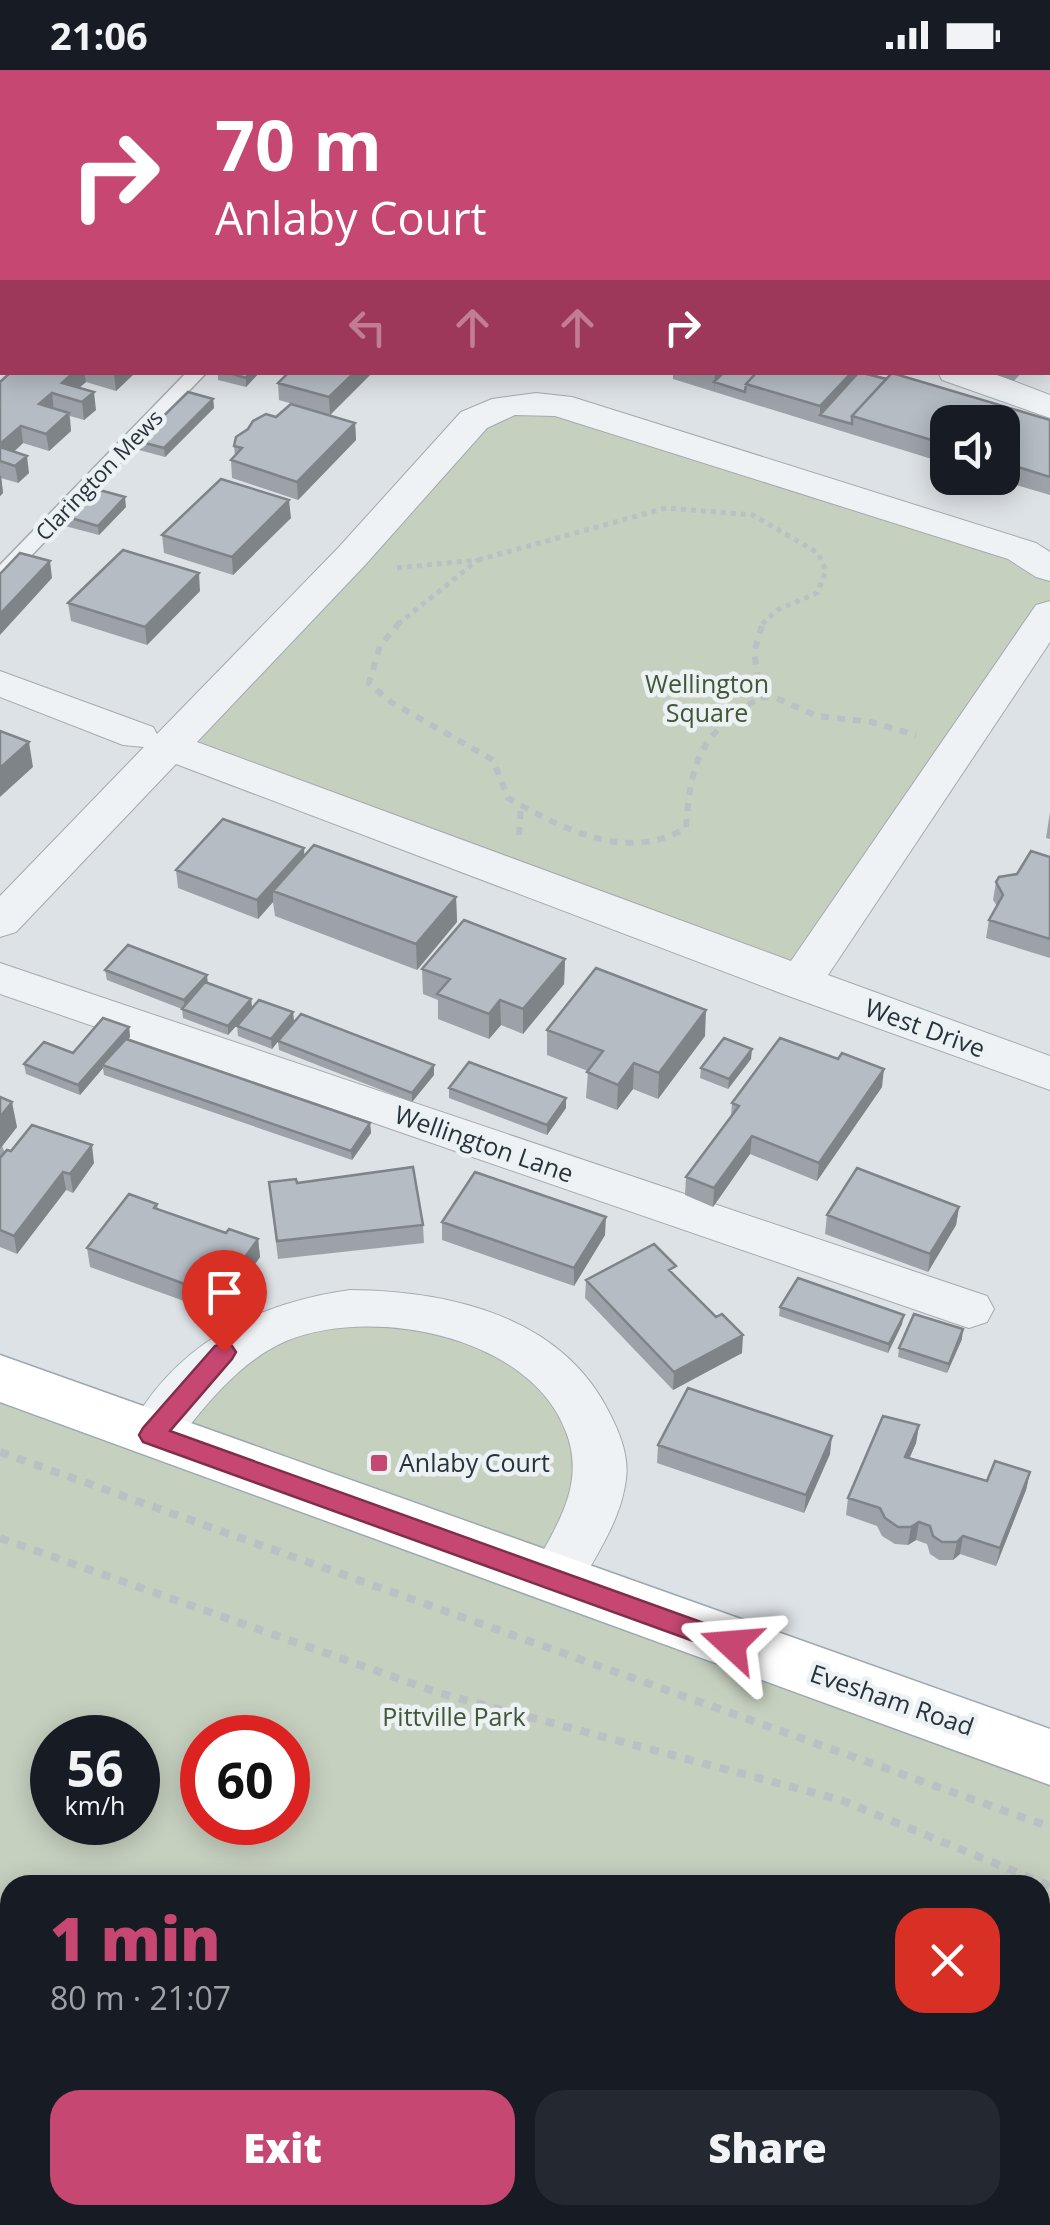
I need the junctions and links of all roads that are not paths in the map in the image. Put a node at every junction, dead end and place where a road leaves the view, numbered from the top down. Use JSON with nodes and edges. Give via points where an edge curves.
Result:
{"nodes":[{"id":1,"x":195,"y":375,"type":"edge"},
{"id":2,"x":963,"y":375,"type":"edge"},
{"id":3,"x":1050,"y":407,"type":"edge"},
{"id":4,"x":1050,"y":569,"type":"edge"},
{"id":5,"x":0,"y":578,"type":"edge"},
{"id":6,"x":1050,"y":613,"type":"edge"},
{"id":7,"x":0,"y":683,"type":"edge"},
{"id":8,"x":153,"y":741,"type":"junction"},
{"id":9,"x":0,"y":922,"type":"edge"},
{"id":10,"x":0,"y":978,"type":"edge"},
{"id":11,"x":799,"y":983,"type":"junction"},
{"id":12,"x":1050,"y":1074,"type":"edge"},
{"id":13,"x":969,"y":1309,"type":"dead end"},
{"id":14,"x":0,"y":1378,"type":"edge"},
{"id":15,"x":152,"y":1435,"type":"junction"},
{"id":16,"x":554,"y":1581,"type":"junction"},
{"id":17,"x":1050,"y":1756,"type":"edge"}],
"edges":[{"from":1,"to":5,"type":"lane","name":"Clarington Mews"},
{"from":2,"to":3,"type":"street"},
{"from":4,"to":8,"type":"street","via":[[1022,551],[559,405],[493,408],[474,420],[352,556]]},
{"from":6,"to":11,"type":"street"},
{"from":7,"to":8,"type":"street"},
{"from":8,"to":9,"type":"street"},
{"from":8,"to":11,"type":"street"},
{"from":10,"to":13,"type":"street","name":"Wellington Lane"},
{"from":11,"to":12,"type":"street","name":"West Drive"},
{"from":14,"to":15,"type":"main road","name":"Evesham Road"},
{"from":15,"to":16,"type":"main road","name":"Evesham Road"},
{"from":15,"to":16,"type":"street","via":[[224,1352],[274,1325],[312,1315],[398,1309],[503,1336],[555,1371],[576,1396],[599,1452],[596,1500]]},
{"from":16,"to":17,"type":"main road","name":"Evesham Road"}]}
